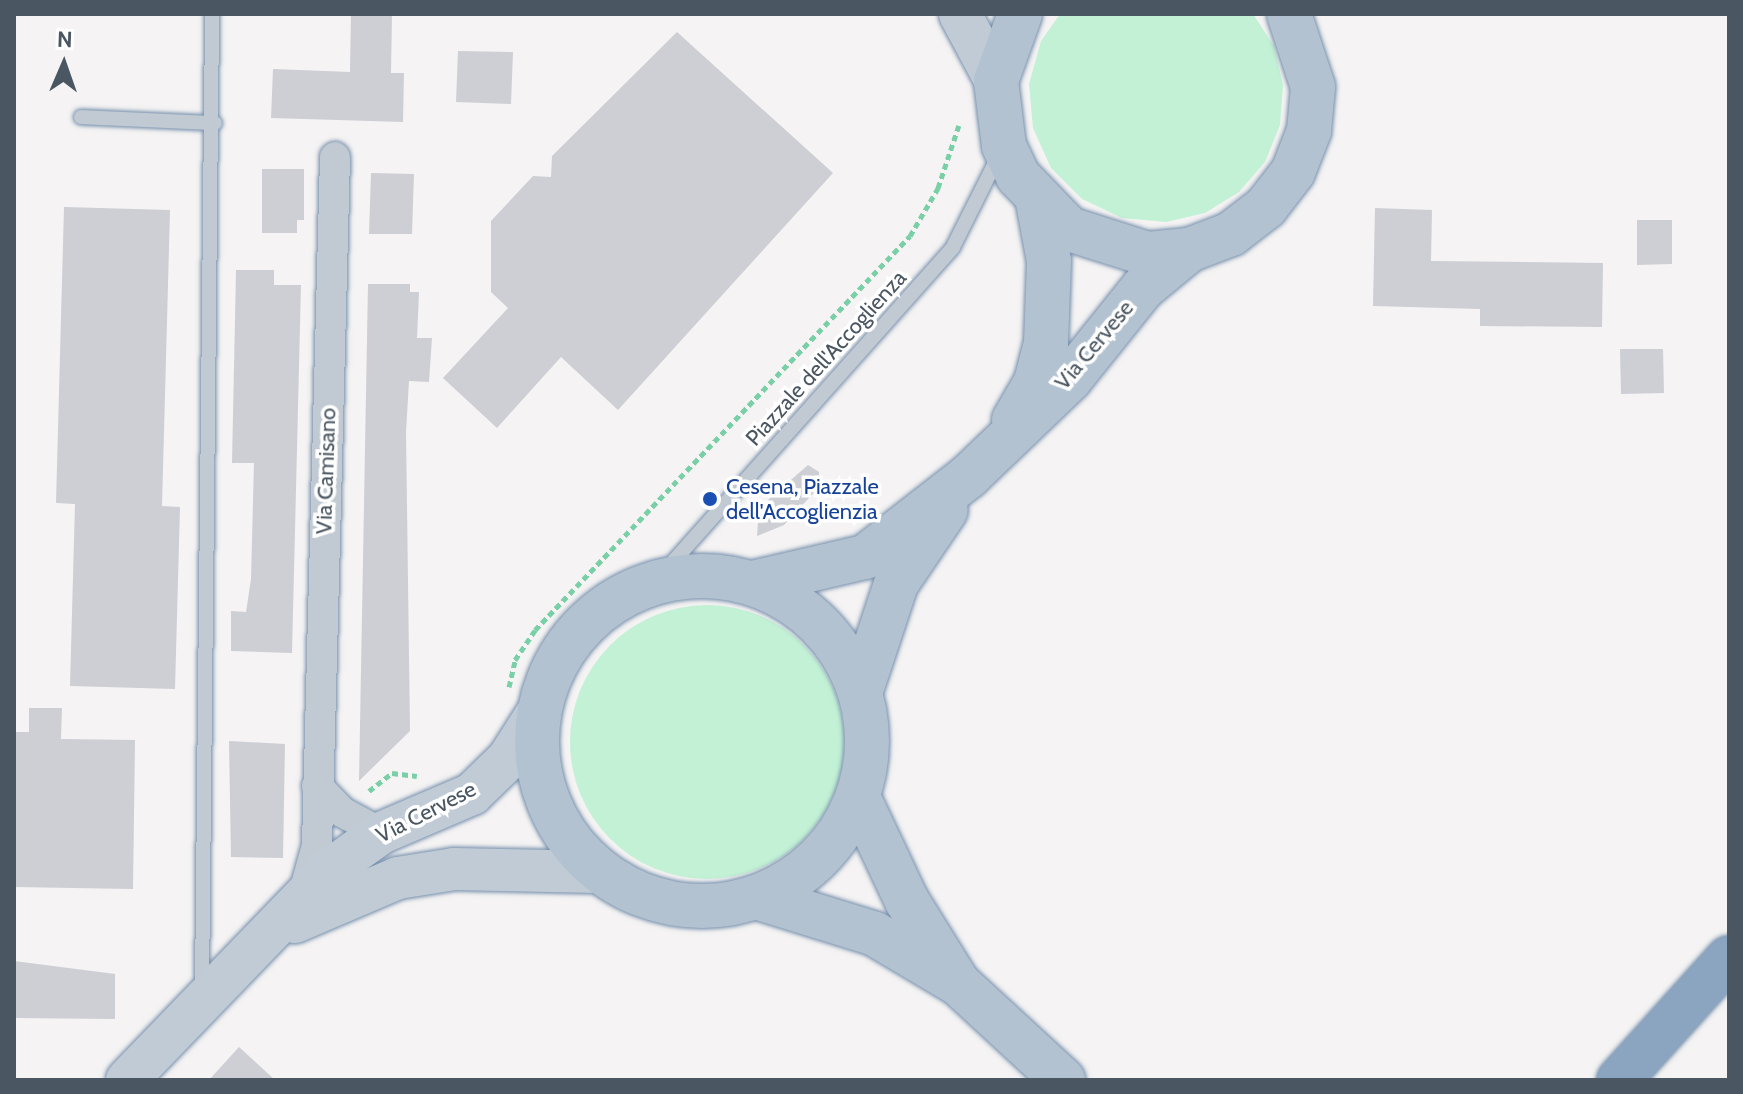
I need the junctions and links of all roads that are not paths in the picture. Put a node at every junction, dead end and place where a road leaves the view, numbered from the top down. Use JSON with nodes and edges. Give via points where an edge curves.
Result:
{"nodes":[{"id":1,"x":212,"y":14,"type":"edge"},
{"id":2,"x":960,"y":14,"type":"edge"},
{"id":3,"x":1020,"y":14,"type":"edge"},
{"id":4,"x":1289,"y":14,"type":"edge"},
{"id":5,"x":996,"y":81,"type":"junction"},
{"id":6,"x":81,"y":117,"type":"dead end"},
{"id":7,"x":215,"y":123,"type":"junction"},
{"id":8,"x":1004,"y":146,"type":"junction"},
{"id":9,"x":335,"y":157,"type":"dead end"},
{"id":10,"x":1038,"y":202,"type":"junction"},
{"id":11,"x":1189,"y":250,"type":"junction"},
{"id":12,"x":1001,"y":443,"type":"junction"},
{"id":13,"x":969,"y":476,"type":"junction"},
{"id":14,"x":655,"y":582,"type":"junction"},
{"id":15,"x":753,"y":583,"type":"junction"},
{"id":16,"x":861,"y":690,"type":"junction"},
{"id":17,"x":522,"y":707,"type":"junction"},
{"id":18,"x":317,"y":786,"type":"junction"},
{"id":19,"x":859,"y":799,"type":"junction"},
{"id":20,"x":381,"y":833,"type":"junction"},
{"id":21,"x":598,"y":872,"type":"junction"},
{"id":22,"x":303,"y":896,"type":"junction"},
{"id":23,"x":759,"y":898,"type":"junction"},
{"id":24,"x":270,"y":936,"type":"junction"},
{"id":25,"x":1729,"y":958,"type":"edge"},
{"id":26,"x":959,"y":984,"type":"junction"},
{"id":27,"x":201,"y":1004,"type":"junction"},
{"id":28,"x":127,"y":1080,"type":"edge"},
{"id":29,"x":1063,"y":1080,"type":"edge"},
{"id":30,"x":1619,"y":1080,"type":"edge"}],
"edges":[{"from":1,"to":7,"type":"lane"},
{"from":2,"to":5,"type":"main road"},
{"from":3,"to":5,"type":"main road"},
{"from":4,"to":11,"type":"main road","via":[[1313,87],[1309,131],[1293,172],[1266,207],[1231,234]]},
{"from":5,"to":8,"type":"main road"},
{"from":6,"to":7,"type":"lane"},
{"from":7,"to":27,"type":"lane"},
{"from":8,"to":10,"type":"main road"},
{"from":8,"to":14,"type":"lane","name":"Piazzale dell'Accoglienza","via":[[953,247]]},
{"from":9,"to":18,"type":"street","name":"Via Camisano"},
{"from":10,"to":11,"type":"main road","via":[[1107,246]]},
{"from":10,"to":12,"type":"main road","name":"Via Cervese","via":[[1049,261],[1046,343],[1036,382]]},
{"from":11,"to":12,"type":"main road","name":"Via Cervese","via":[[1143,288],[1070,379]]},
{"from":12,"to":13,"type":"main road","name":"Via Cervese"},
{"from":13,"to":15,"type":"main road","name":"Via Cervese","via":[[865,557]]},
{"from":13,"to":16,"type":"main road","name":"Via Cervese","via":[[896,584]]},
{"from":14,"to":15,"type":"main road","via":[[704,575]]},
{"from":14,"to":17,"type":"main road","via":[[585,624]]},
{"from":15,"to":16,"type":"main road","via":[[800,607],[837,643]]},
{"from":16,"to":19,"type":"main road","via":[[869,744]]},
{"from":17,"to":20,"type":"main road","name":"Via Cervese","via":[[508,759],[472,794]]},
{"from":17,"to":21,"type":"main road","via":[[546,800],[567,839]]},
{"from":18,"to":20,"type":"street","via":[[342,812]]},
{"from":18,"to":22,"type":"street","name":"Via Camisano","via":[[317,845]]},
{"from":19,"to":23,"type":"main road","via":[[836,841],[802,875]]},
{"from":19,"to":26,"type":"main road","via":[[907,901]]},
{"from":20,"to":22,"type":"main road","name":"Via Cervese"},
{"from":21,"to":23,"type":"main road","via":[[647,899],[689,906]]},
{"from":21,"to":24,"type":"main road","name":"Via Cervese","via":[[454,869],[398,878],[349,894]]},
{"from":22,"to":24,"type":"main road","name":"Via Cervese"},
{"from":23,"to":26,"type":"main road","via":[[875,934]]},
{"from":24,"to":27,"type":"main road","name":"Via Cervese"},
{"from":25,"to":30,"type":"highway"},
{"from":26,"to":29,"type":"main road"},
{"from":27,"to":28,"type":"main road","name":"Via Cervese"}]}
